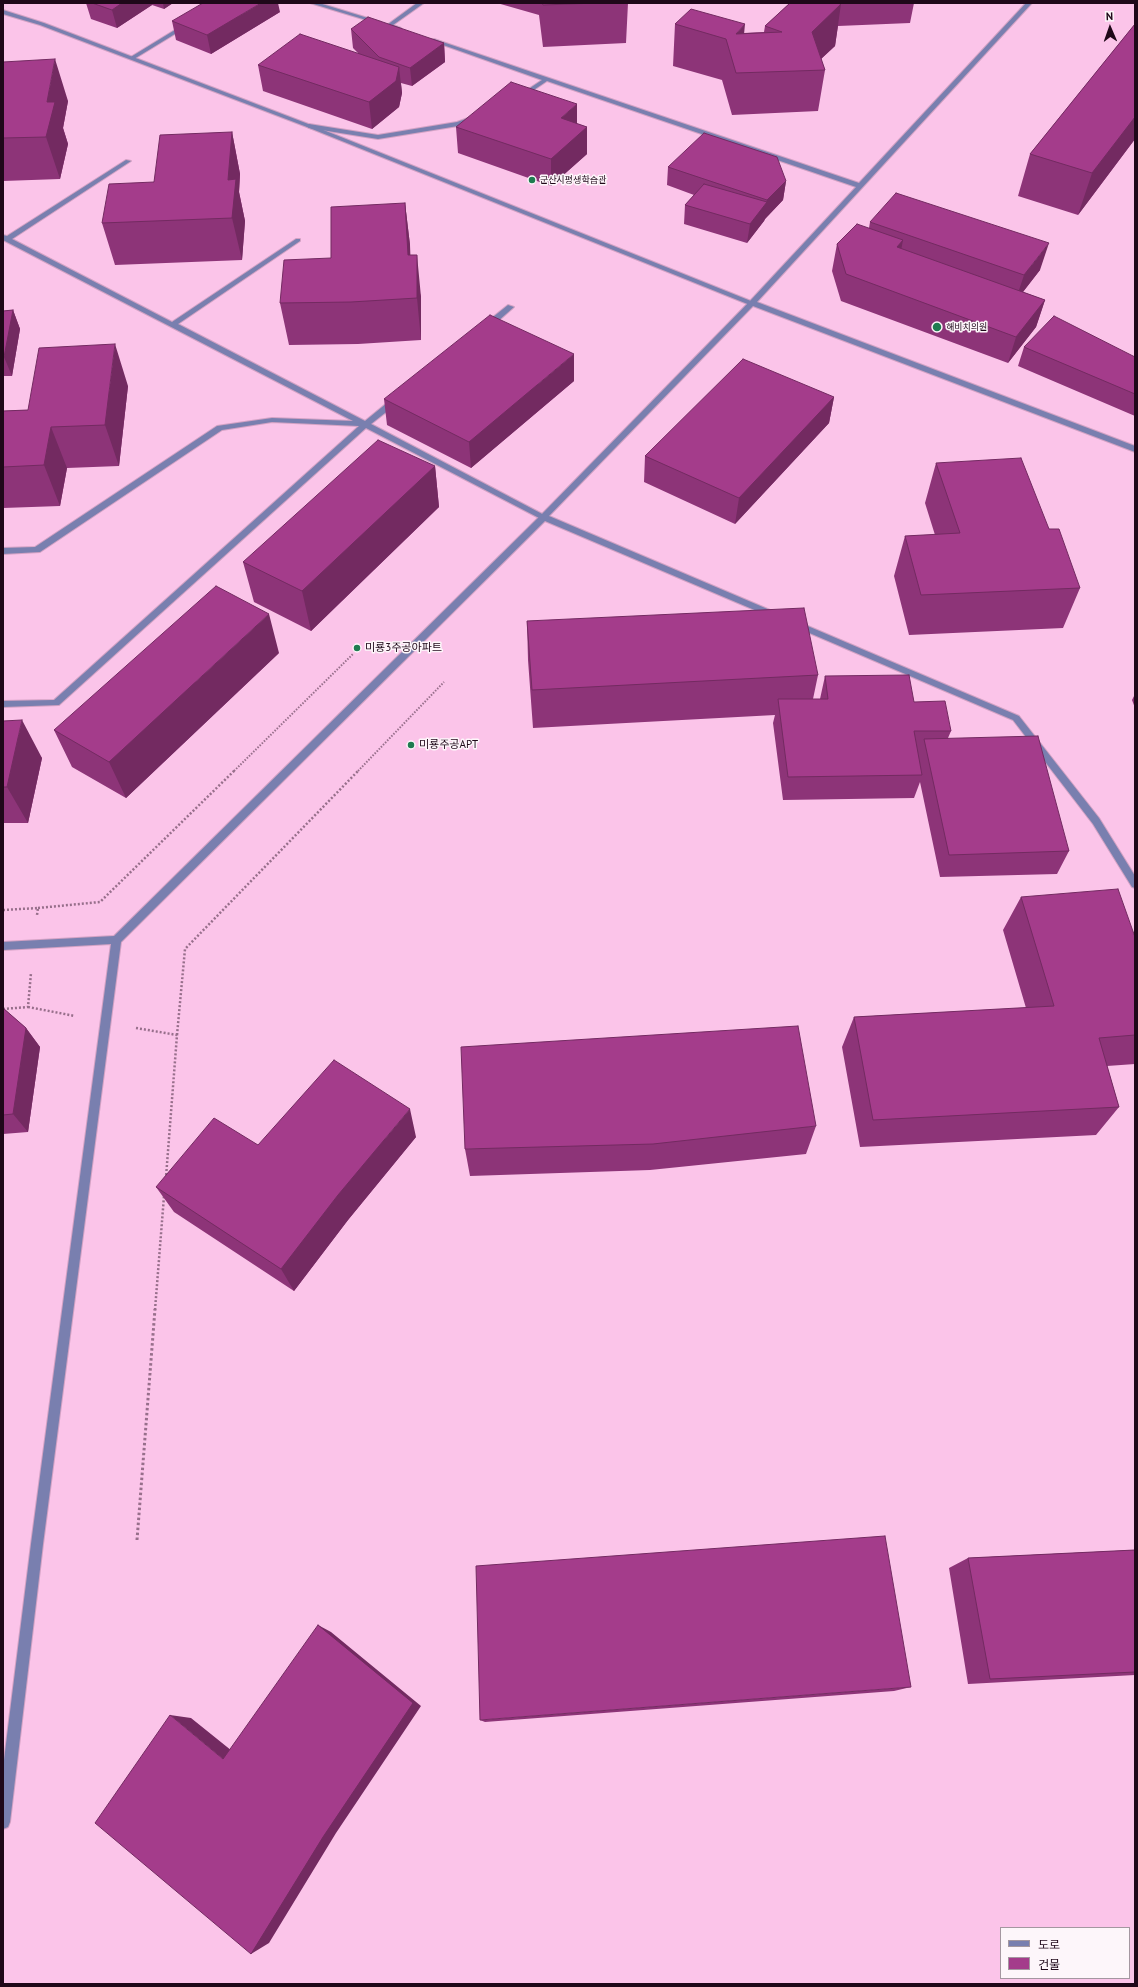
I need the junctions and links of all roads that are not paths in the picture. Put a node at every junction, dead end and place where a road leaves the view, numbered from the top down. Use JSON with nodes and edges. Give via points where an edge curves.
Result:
{"nodes":[{"id":1,"x":313,"y":3,"type":"edge"},
{"id":2,"x":421,"y":3,"type":"edge"},
{"id":3,"x":1030,"y":3,"type":"edge"},
{"id":4,"x":3,"y":12,"type":"edge"},
{"id":5,"x":190,"y":23,"type":"edge"},
{"id":6,"x":389,"y":26,"type":"junction"},
{"id":7,"x":404,"y":31,"type":"edge"},
{"id":8,"x":427,"y":39,"type":"edge"},
{"id":9,"x":132,"y":58,"type":"junction"},
{"id":10,"x":547,"y":79,"type":"junction"},
{"id":11,"x":514,"y":101,"type":"edge"},
{"id":12,"x":480,"y":116,"type":"edge"},
{"id":13,"x":309,"y":126,"type":"junction"},
{"id":14,"x":128,"y":161,"type":"dead end"},
{"id":15,"x":860,"y":186,"type":"junction"},
{"id":16,"x":5,"y":238,"type":"edge"},
{"id":17,"x":298,"y":240,"type":"dead end"},
{"id":18,"x":752,"y":302,"type":"junction"},
{"id":19,"x":510,"y":307,"type":"dead end"},
{"id":20,"x":172,"y":325,"type":"junction"},
{"id":21,"x":480,"y":331,"type":"edge"},
{"id":22,"x":402,"y":395,"type":"edge"},
{"id":23,"x":365,"y":425,"type":"junction"},
{"id":24,"x":1135,"y":449,"type":"edge"},
{"id":25,"x":544,"y":517,"type":"junction"},
{"id":26,"x":3,"y":551,"type":"edge"},
{"id":27,"x":3,"y":704,"type":"edge"},
{"id":28,"x":1135,"y":884,"type":"edge"},
{"id":29,"x":116,"y":940,"type":"junction"},
{"id":30,"x":3,"y":946,"type":"edge"},
{"id":31,"x":3,"y":1822,"type":"edge"}],
"edges":[{"from":1,"to":6,"type":"street"},
{"from":2,"to":6,"type":"street"},
{"from":3,"to":15,"type":"street"},
{"from":4,"to":9,"type":"street"},
{"from":5,"to":9,"type":"street"},
{"from":6,"to":7,"type":"street"},
{"from":8,"to":10,"type":"street"},
{"from":9,"to":13,"type":"street"},
{"from":10,"to":11,"type":"street"},
{"from":10,"to":15,"type":"street"},
{"from":12,"to":13,"type":"street","via":[[458,124],[378,137]]},
{"from":13,"to":18,"type":"street"},
{"from":14,"to":16,"type":"street"},
{"from":15,"to":18,"type":"street"},
{"from":16,"to":20,"type":"street"},
{"from":17,"to":20,"type":"street"},
{"from":18,"to":24,"type":"street"},
{"from":18,"to":25,"type":"street"},
{"from":19,"to":21,"type":"street"},
{"from":20,"to":23,"type":"street"},
{"from":22,"to":23,"type":"street"},
{"from":23,"to":25,"type":"street"},
{"from":23,"to":26,"type":"street","via":[[272,420],[220,428],[37,550]]},
{"from":23,"to":27,"type":"street","via":[[56,703]]},
{"from":25,"to":28,"type":"street","via":[[1016,718],[1096,821]]},
{"from":25,"to":29,"type":"street"},
{"from":29,"to":30,"type":"street"},
{"from":29,"to":31,"type":"street"}]}
